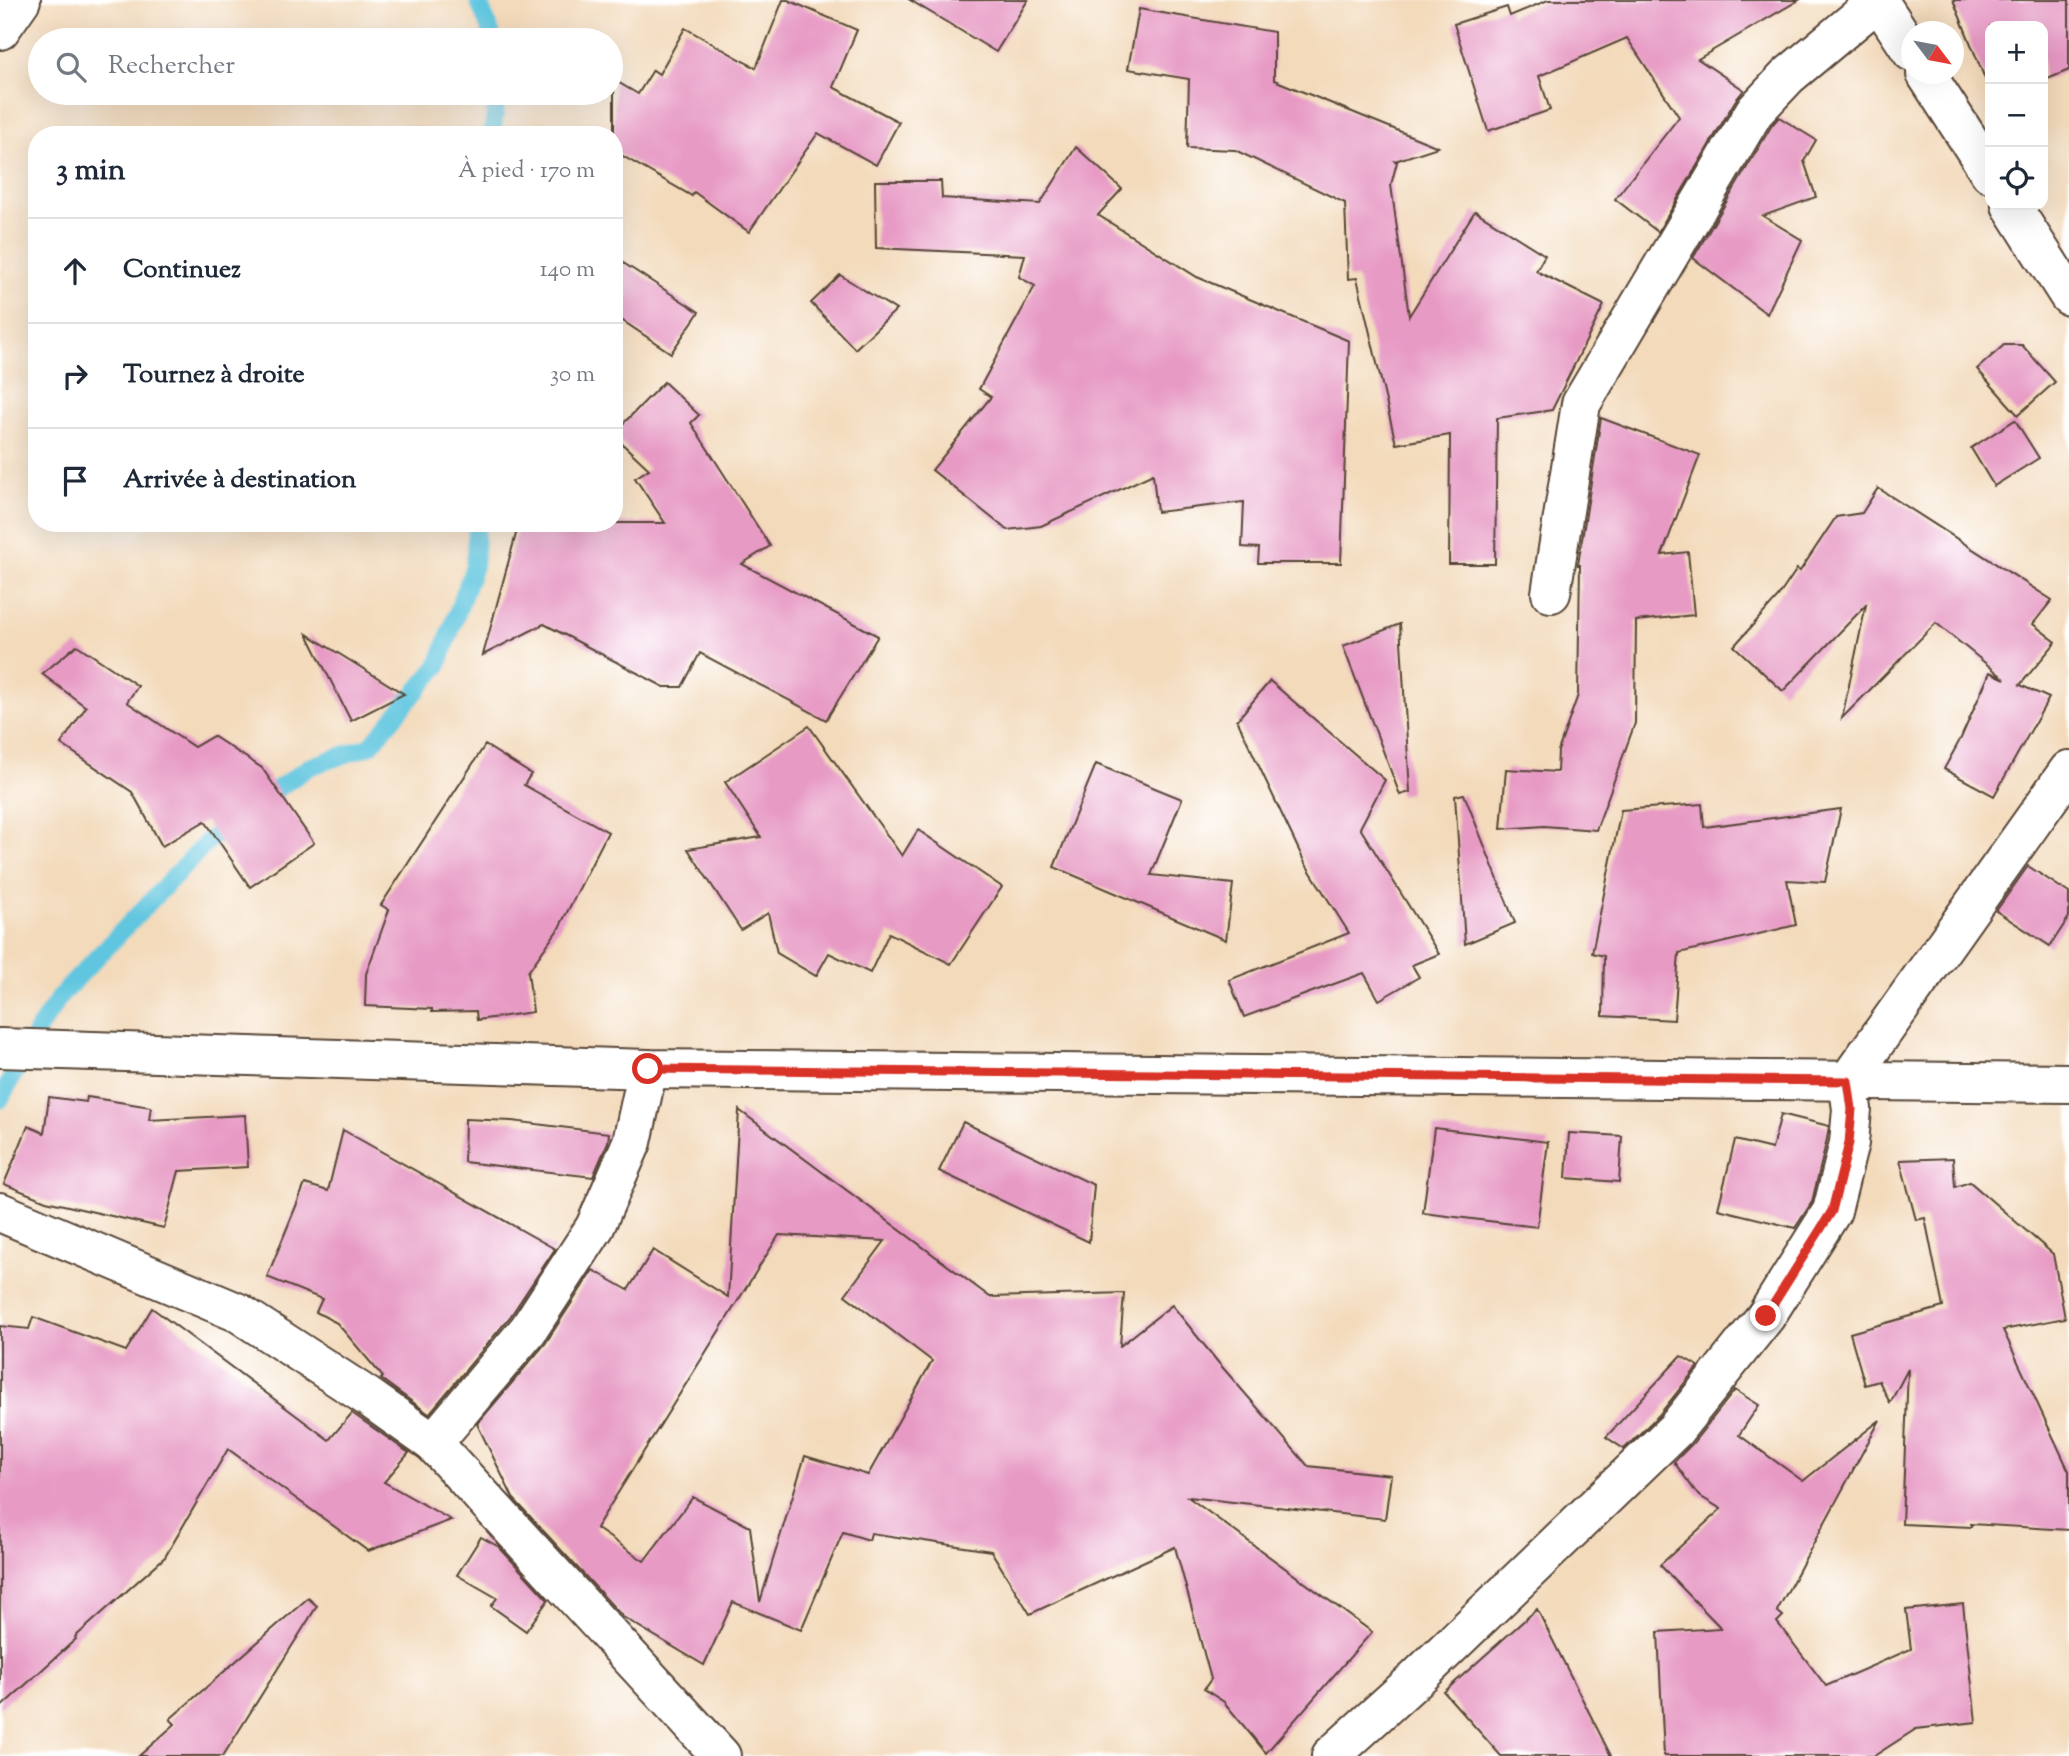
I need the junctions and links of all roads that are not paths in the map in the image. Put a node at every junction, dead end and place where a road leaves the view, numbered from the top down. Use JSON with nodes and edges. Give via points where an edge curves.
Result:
{"nodes":[{"id":1,"x":21,"y":0,"type":"edge"},
{"id":2,"x":1878,"y":0,"type":"edge"},
{"id":3,"x":0,"y":30,"type":"edge"},
{"id":4,"x":1901,"y":35,"type":"edge"},
{"id":5,"x":1932,"y":84,"type":"edge"},
{"id":6,"x":1985,"y":165,"type":"edge"},
{"id":7,"x":2014,"y":210,"type":"edge"},
{"id":8,"x":2069,"y":296,"type":"edge"},
{"id":9,"x":1551,"y":593,"type":"dead end"},
{"id":10,"x":2069,"y":770,"type":"edge"},
{"id":11,"x":0,"y":1048,"type":"edge"},
{"id":12,"x":648,"y":1069,"type":"junction"},
{"id":13,"x":1848,"y":1081,"type":"junction"},
{"id":14,"x":2069,"y":1083,"type":"edge"},
{"id":15,"x":0,"y":1212,"type":"edge"},
{"id":16,"x":433,"y":1443,"type":"junction"},
{"id":17,"x":721,"y":1756,"type":"edge"},
{"id":18,"x":1331,"y":1756,"type":"edge"}],
"edges":[{"from":1,"to":3,"type":"street"},
{"from":2,"to":4,"type":"street"},
{"from":2,"to":9,"type":"street","via":[[1788,76],[1754,112],[1581,404]]},
{"from":5,"to":6,"type":"street"},
{"from":7,"to":8,"type":"street"},
{"from":10,"to":13,"type":"street"},
{"from":11,"to":12,"type":"street"},
{"from":12,"to":13,"type":"street"},
{"from":12,"to":16,"type":"street","via":[[632,1142],[595,1227],[528,1330]]},
{"from":13,"to":14,"type":"street"},
{"from":13,"to":18,"type":"street","via":[[1852,1109],[1849,1143],[1832,1211],[1766,1316],[1675,1430]]},
{"from":15,"to":16,"type":"street","via":[[239,1313]]},
{"from":16,"to":17,"type":"street"}]}
